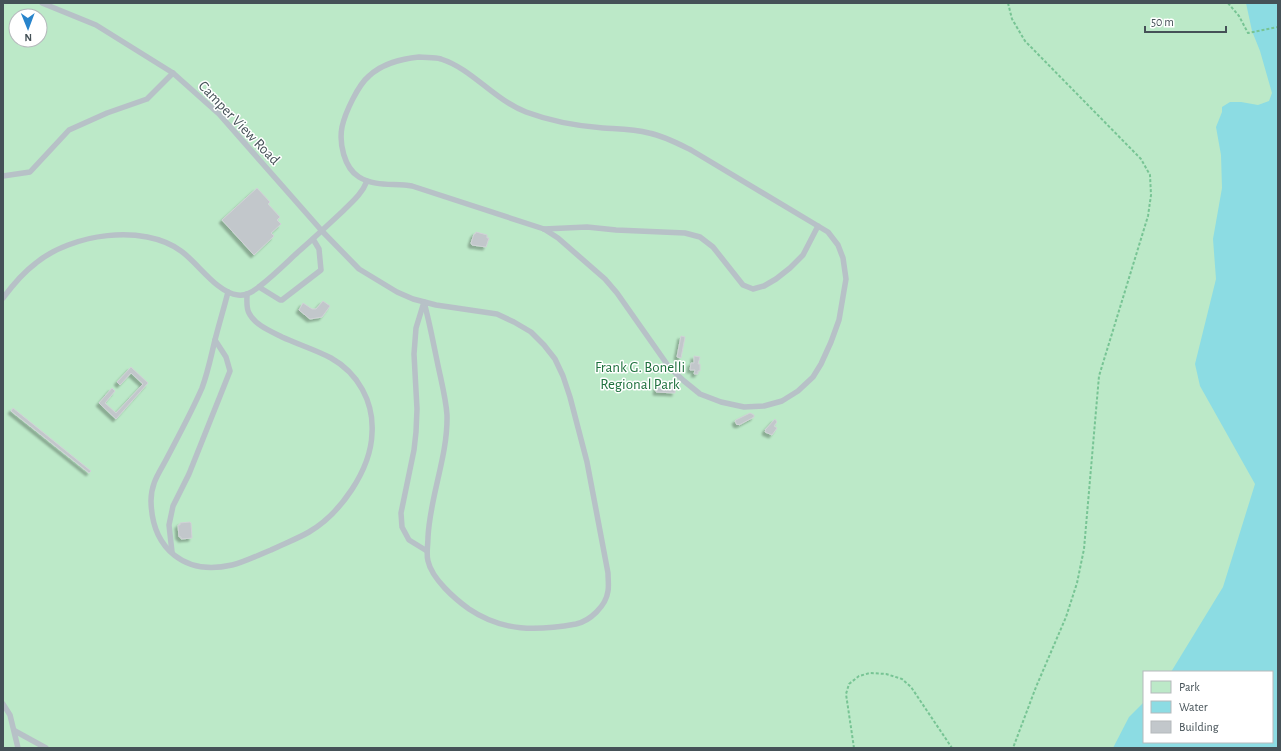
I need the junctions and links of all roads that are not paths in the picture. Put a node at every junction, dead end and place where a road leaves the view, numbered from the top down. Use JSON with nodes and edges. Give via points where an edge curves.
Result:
{"nodes":[{"id":1,"x":42,"y":3,"type":"edge"},
{"id":2,"x":172,"y":73,"type":"junction"},
{"id":3,"x":3,"y":176,"type":"edge"},
{"id":4,"x":367,"y":181,"type":"junction"},
{"id":5,"x":818,"y":226,"type":"junction"},
{"id":6,"x":544,"y":229,"type":"junction"},
{"id":7,"x":322,"y":231,"type":"junction"},
{"id":8,"x":313,"y":239,"type":"junction"},
{"id":9,"x":259,"y":287,"type":"junction"},
{"id":10,"x":228,"y":292,"type":"junction"},
{"id":11,"x":247,"y":294,"type":"junction"},
{"id":12,"x":3,"y":298,"type":"edge"},
{"id":13,"x":424,"y":302,"type":"junction"},
{"id":14,"x":215,"y":340,"type":"junction"},
{"id":15,"x":427,"y":551,"type":"junction"},
{"id":16,"x":172,"y":552,"type":"junction"},
{"id":17,"x":3,"y":704,"type":"edge"},
{"id":18,"x":15,"y":731,"type":"junction"},
{"id":19,"x":18,"y":748,"type":"edge"},
{"id":20,"x":46,"y":748,"type":"edge"}],
"edges":[{"from":1,"to":2,"type":"lane","name":"Camper View Road","via":[[96,25]]},
{"from":2,"to":3,"type":"lane","via":[[147,99],[70,130],[30,172]]},
{"from":2,"to":7,"type":"lane","name":"Camper View Road","via":[[219,114]]},
{"from":4,"to":5,"type":"lane","via":[[357,176],[347,163],[342,147],[342,128],[349,106],[368,76],[384,65],[402,59],[439,58],[459,66],[507,103],[525,112],[575,125],[648,132],[668,138]]},
{"from":4,"to":6,"type":"lane","via":[[380,185],[412,186]]},
{"from":4,"to":7,"type":"lane","via":[[365,188],[356,198]]},
{"from":5,"to":6,"type":"lane","via":[[803,255],[790,268],[764,286],[753,289],[742,285],[713,247],[700,237],[685,233],[587,227]]},
{"from":5,"to":6,"type":"lane","via":[[828,232],[838,245],[843,258],[846,279],[839,320],[832,342],[813,377],[782,401],[764,406],[721,402],[700,394],[668,367],[605,279]]},
{"from":7,"to":8,"type":"lane"},
{"from":7,"to":13,"type":"lane","name":"Camper View Road","via":[[359,269],[397,292]]},
{"from":8,"to":9,"type":"lane"},
{"from":8,"to":9,"type":"lane","via":[[319,249],[321,270],[282,300]]},
{"from":9,"to":11,"type":"lane"},
{"from":10,"to":11,"type":"lane","via":[[238,296]]},
{"from":10,"to":12,"type":"lane","via":[[181,251],[163,241],[124,235],[89,238],[55,251],[36,262]]},
{"from":10,"to":14,"type":"lane"},
{"from":11,"to":16,"type":"lane","via":[[247,311],[254,321],[273,333],[330,357],[357,380],[368,401],[372,416],[371,450],[353,489],[340,505],[310,531],[232,565],[199,567],[182,562]]},
{"from":13,"to":15,"type":"lane","name":"Camper View Road","via":[[447,414],[442,458],[428,527]]},
{"from":13,"to":15,"type":"lane","via":[[416,328],[414,354],[416,432],[401,513],[402,526],[409,540]]},
{"from":13,"to":15,"type":"lane","name":"Camper View Road","via":[[497,314],[531,332],[555,359],[570,397],[587,462],[608,573],[608,592],[601,607],[592,617],[581,623],[544,629],[521,629],[481,617],[459,602],[434,574],[428,562]]},
{"from":14,"to":16,"type":"lane","via":[[226,357],[230,371],[189,474],[173,506],[169,525]]},
{"from":14,"to":16,"type":"lane","via":[[201,389],[155,479],[151,499],[153,522],[160,540]]},
{"from":17,"to":18,"type":"lane"},
{"from":18,"to":19,"type":"lane"},
{"from":18,"to":20,"type":"lane"}]}
